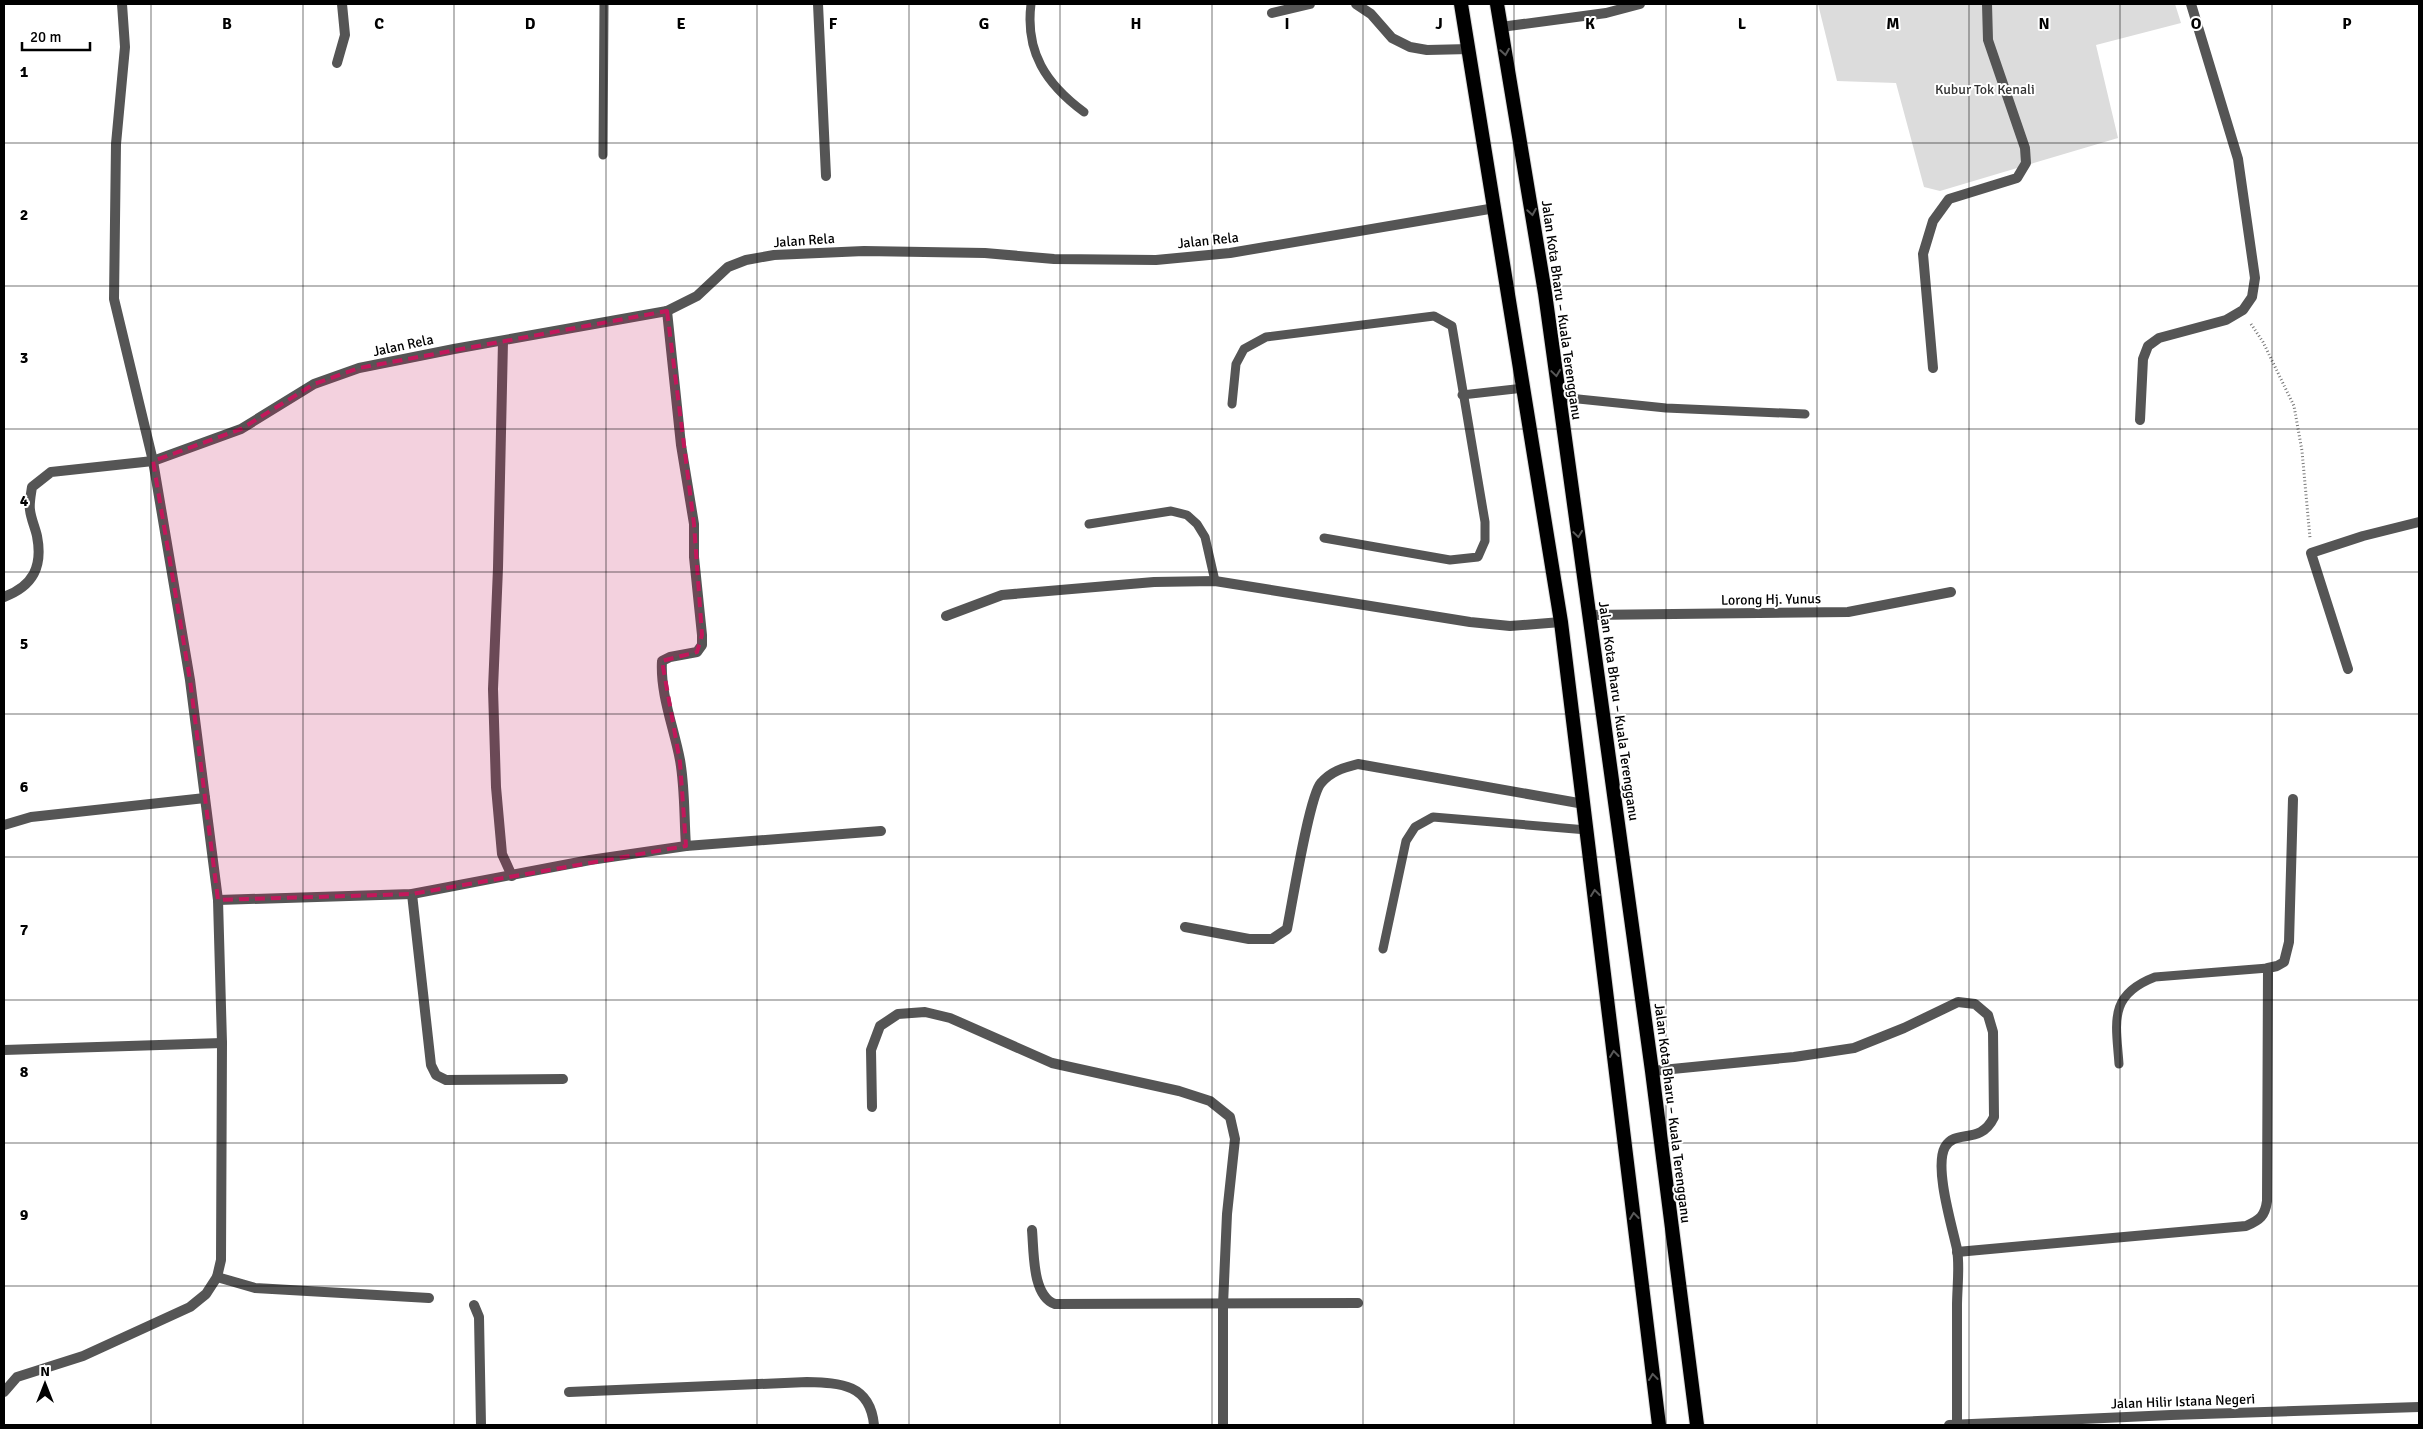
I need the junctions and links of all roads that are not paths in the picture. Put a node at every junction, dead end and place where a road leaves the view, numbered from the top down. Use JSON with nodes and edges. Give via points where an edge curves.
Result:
{"nodes":[{"id":1,"x":122,"y":4,"type":"edge"},
{"id":2,"x":342,"y":4,"type":"edge"},
{"id":3,"x":604,"y":4,"type":"edge"},
{"id":4,"x":818,"y":4,"type":"edge"},
{"id":5,"x":1031,"y":4,"type":"edge"},
{"id":6,"x":1310,"y":4,"type":"edge"},
{"id":7,"x":1356,"y":4,"type":"edge"},
{"id":8,"x":1462,"y":4,"type":"edge"},
{"id":9,"x":1497,"y":4,"type":"edge"},
{"id":10,"x":1640,"y":4,"type":"edge"},
{"id":11,"x":1987,"y":4,"type":"edge"},
{"id":12,"x":2192,"y":4,"type":"edge"},
{"id":13,"x":1272,"y":13,"type":"dead end"},
{"id":14,"x":1501,"y":27,"type":"junction"},
{"id":15,"x":1470,"y":49,"type":"junction"},
{"id":16,"x":337,"y":63,"type":"dead end"},
{"id":17,"x":1084,"y":112,"type":"dead end"},
{"id":18,"x":603,"y":155,"type":"dead end"},
{"id":19,"x":826,"y":176,"type":"dead end"},
{"id":20,"x":1495,"y":208,"type":"junction"},
{"id":21,"x":667,"y":311,"type":"junction"},
{"id":22,"x":503,"y":342,"type":"junction"},
{"id":23,"x":1934,"y":368,"type":"dead end"},
{"id":24,"x":1524,"y":388,"type":"junction"},
{"id":25,"x":1462,"y":395,"type":"junction"},
{"id":26,"x":1559,"y":397,"type":"junction"},
{"id":27,"x":1232,"y":404,"type":"dead end"},
{"id":28,"x":1805,"y":414,"type":"dead end"},
{"id":29,"x":2140,"y":420,"type":"dead end"},
{"id":30,"x":153,"y":461,"type":"junction"},
{"id":31,"x":2419,"y":522,"type":"edge"},
{"id":32,"x":1089,"y":524,"type":"dead end"},
{"id":33,"x":1324,"y":538,"type":"dead end"},
{"id":34,"x":1215,"y":580,"type":"junction"},
{"id":35,"x":1951,"y":592,"type":"dead end"},
{"id":36,"x":4,"y":597,"type":"edge"},
{"id":37,"x":1589,"y":615,"type":"junction"},
{"id":38,"x":946,"y":616,"type":"dead end"},
{"id":39,"x":1561,"y":622,"type":"junction"},
{"id":40,"x":2348,"y":669,"type":"dead end"},
{"id":41,"x":205,"y":798,"type":"junction"},
{"id":42,"x":2293,"y":799,"type":"dead end"},
{"id":43,"x":1584,"y":804,"type":"junction"},
{"id":44,"x":4,"y":825,"type":"edge"},
{"id":45,"x":1587,"y":830,"type":"junction"},
{"id":46,"x":881,"y":832,"type":"dead end"},
{"id":47,"x":686,"y":846,"type":"junction"},
{"id":48,"x":512,"y":876,"type":"junction"},
{"id":49,"x":412,"y":894,"type":"junction"},
{"id":50,"x":218,"y":900,"type":"junction"},
{"id":51,"x":1185,"y":928,"type":"dead end"},
{"id":52,"x":1383,"y":949,"type":"dead end"},
{"id":53,"x":2268,"y":968,"type":"junction"},
{"id":54,"x":222,"y":1043,"type":"junction"},
{"id":55,"x":4,"y":1050,"type":"edge"},
{"id":56,"x":2119,"y":1064,"type":"dead end"},
{"id":57,"x":1652,"y":1071,"type":"junction"},
{"id":58,"x":563,"y":1079,"type":"dead end"},
{"id":59,"x":872,"y":1107,"type":"dead end"},
{"id":60,"x":1032,"y":1230,"type":"dead end"},
{"id":61,"x":1957,"y":1252,"type":"junction"},
{"id":62,"x":217,"y":1277,"type":"junction"},
{"id":63,"x":429,"y":1298,"type":"dead end"},
{"id":64,"x":1358,"y":1303,"type":"dead end"},
{"id":65,"x":474,"y":1305,"type":"dead end"},
{"id":66,"x":1223,"y":1305,"type":"junction"},
{"id":67,"x":4,"y":1392,"type":"edge"},
{"id":68,"x":569,"y":1392,"type":"dead end"},
{"id":69,"x":2419,"y":1407,"type":"edge"},
{"id":70,"x":481,"y":1425,"type":"edge"},
{"id":71,"x":874,"y":1425,"type":"edge"},
{"id":72,"x":1223,"y":1425,"type":"edge"},
{"id":73,"x":1659,"y":1425,"type":"edge"},
{"id":74,"x":1697,"y":1425,"type":"edge"},
{"id":75,"x":1949,"y":1425,"type":"edge"},
{"id":76,"x":1957,"y":1425,"type":"edge"}],
"edges":[{"from":1,"to":30,"type":"street","via":[[125,47],[116,144],[114,299]]},
{"from":2,"to":16,"type":"street","via":[[345,35]]},
{"from":3,"to":18,"type":"lane"},
{"from":4,"to":19,"type":"street"},
{"from":5,"to":17,"type":"lane","via":[[1028,23],[1039,63],[1067,99]]},
{"from":6,"to":13,"type":"street"},
{"from":7,"to":15,"type":"street","via":[[1371,14],[1392,38],[1410,47]]},
{"from":8,"to":15,"type":"highway"},
{"from":9,"to":14,"type":"highway","name":"Jalan Kota Bharu – Kuala Terengganu"},
{"from":10,"to":14,"type":"street","via":[[1606,14]]},
{"from":11,"to":23,"type":"street","via":[[1988,40],[2026,148],[2026,163],[2017,178],[1949,199],[1934,221],[1924,254]]},
{"from":12,"to":29,"type":"street","via":[[2238,159],[2255,278],[2252,297],[2243,310],[2226,320],[2159,338],[2148,346],[2143,359]]},
{"from":14,"to":26,"type":"highway","name":"Jalan Kota Bharu – Kuala Terengganu","one_way":true},
{"from":15,"to":20,"type":"highway"},
{"from":20,"to":21,"type":"street","name":"Jalan Rela","via":[[1230,253],[1156,260],[864,251],[774,256],[746,260],[728,267],[697,296]]},
{"from":20,"to":24,"type":"highway"},
{"from":21,"to":22,"type":"street","name":"Jalan Rela"},
{"from":21,"to":47,"type":"street","via":[[681,445],[694,524],[702,635],[702,645],[697,652],[670,656],[662,661],[661,672],[680,762]]},
{"from":22,"to":30,"type":"street","name":"Jalan Rela","via":[[359,368],[314,384],[241,429]]},
{"from":22,"to":48,"type":"street","via":[[492,690],[502,854]]},
{"from":24,"to":25,"type":"lane"},
{"from":24,"to":39,"type":"highway"},
{"from":25,"to":27,"type":"lane","via":[[1452,326],[1434,316],[1266,337],[1244,349],[1236,364]]},
{"from":25,"to":33,"type":"lane","via":[[1485,522],[1485,541],[1478,557],[1450,560]]},
{"from":26,"to":28,"type":"lane","via":[[1666,408]]},
{"from":26,"to":37,"type":"highway","name":"Jalan Kota Bharu – Kuala Terengganu","one_way":true},
{"from":30,"to":36,"type":"street","name":"Jalan Rela","via":[[51,472],[32,487],[30,509],[40,560],[31,579]]},
{"from":30,"to":41,"type":"street","via":[[190,680]]},
{"from":31,"to":40,"type":"street","via":[[2311,553]]},
{"from":32,"to":34,"type":"lane","via":[[1171,511],[1187,515],[1205,537]]},
{"from":34,"to":38,"type":"street","via":[[1002,595]]},
{"from":34,"to":39,"type":"street","via":[[1470,622],[1510,626]]},
{"from":35,"to":37,"type":"street","name":"Lorong Hj. Yunus","via":[[1848,612]]},
{"from":37,"to":57,"type":"highway","name":"Jalan Kota Bharu – Kuala Terengganu"},
{"from":39,"to":43,"type":"highway"},
{"from":41,"to":44,"type":"street","via":[[31,817]]},
{"from":41,"to":50,"type":"street"},
{"from":42,"to":53,"type":"street","via":[[2288,942],[2284,962]]},
{"from":43,"to":45,"type":"highway"},
{"from":43,"to":51,"type":"street","via":[[1358,764],[1335,770],[1319,784],[1312,805],[1287,929],[1272,939],[1249,939]]},
{"from":45,"to":52,"type":"lane","via":[[1433,817],[1415,827],[1406,841]]},
{"from":73,"to":45,"type":"highway","one_way":true},
{"from":46,"to":47,"type":"street"},
{"from":47,"to":48,"type":"street","via":[[590,860]]},
{"from":48,"to":49,"type":"street"},
{"from":49,"to":50,"type":"street"},
{"from":49,"to":58,"type":"street","via":[[430,1065],[436,1075],[446,1080]]},
{"from":50,"to":54,"type":"street"},
{"from":53,"to":56,"type":"lane","via":[[2155,978],[2138,984],[2124,995],[2118,1013]]},
{"from":53,"to":61,"type":"street","via":[[2267,1201],[2258,1221],[2246,1226]]},
{"from":54,"to":55,"type":"street"},
{"from":54,"to":62,"type":"street","via":[[222,1224]]},
{"from":57,"to":61,"type":"street","via":[[1854,1048],[1958,1002],[1975,1004],[1988,1015],[1993,1032],[1994,1117],[1988,1128],[1976,1135],[1956,1137],[1945,1147],[1943,1185]]},
{"from":57,"to":74,"type":"highway","name":"Jalan Kota Bharu – Kuala Terengganu"},
{"from":59,"to":66,"type":"street","via":[[871,1050],[880,1026],[898,1014],[925,1012],[950,1018],[1052,1063],[1210,1100],[1230,1117],[1235,1139],[1227,1214]]},
{"from":60,"to":66,"type":"street","via":[[1039,1288],[1046,1301],[1064,1305]]},
{"from":61,"to":76,"type":"street"},
{"from":62,"to":63,"type":"street","via":[[255,1288]]},
{"from":62,"to":67,"type":"street","via":[[206,1294],[190,1307],[82,1356],[17,1377]]},
{"from":64,"to":66,"type":"street"},
{"from":65,"to":70,"type":"street","via":[[479,1317]]},
{"from":66,"to":72,"type":"street"},
{"from":68,"to":71,"type":"street","via":[[839,1383],[862,1394],[873,1412]]},
{"from":69,"to":76,"type":"street","name":"Jalan Hilir Istana Negeri"},
{"from":75,"to":76,"type":"street","name":"Jalan Hilir Istana Negeri"}]}
